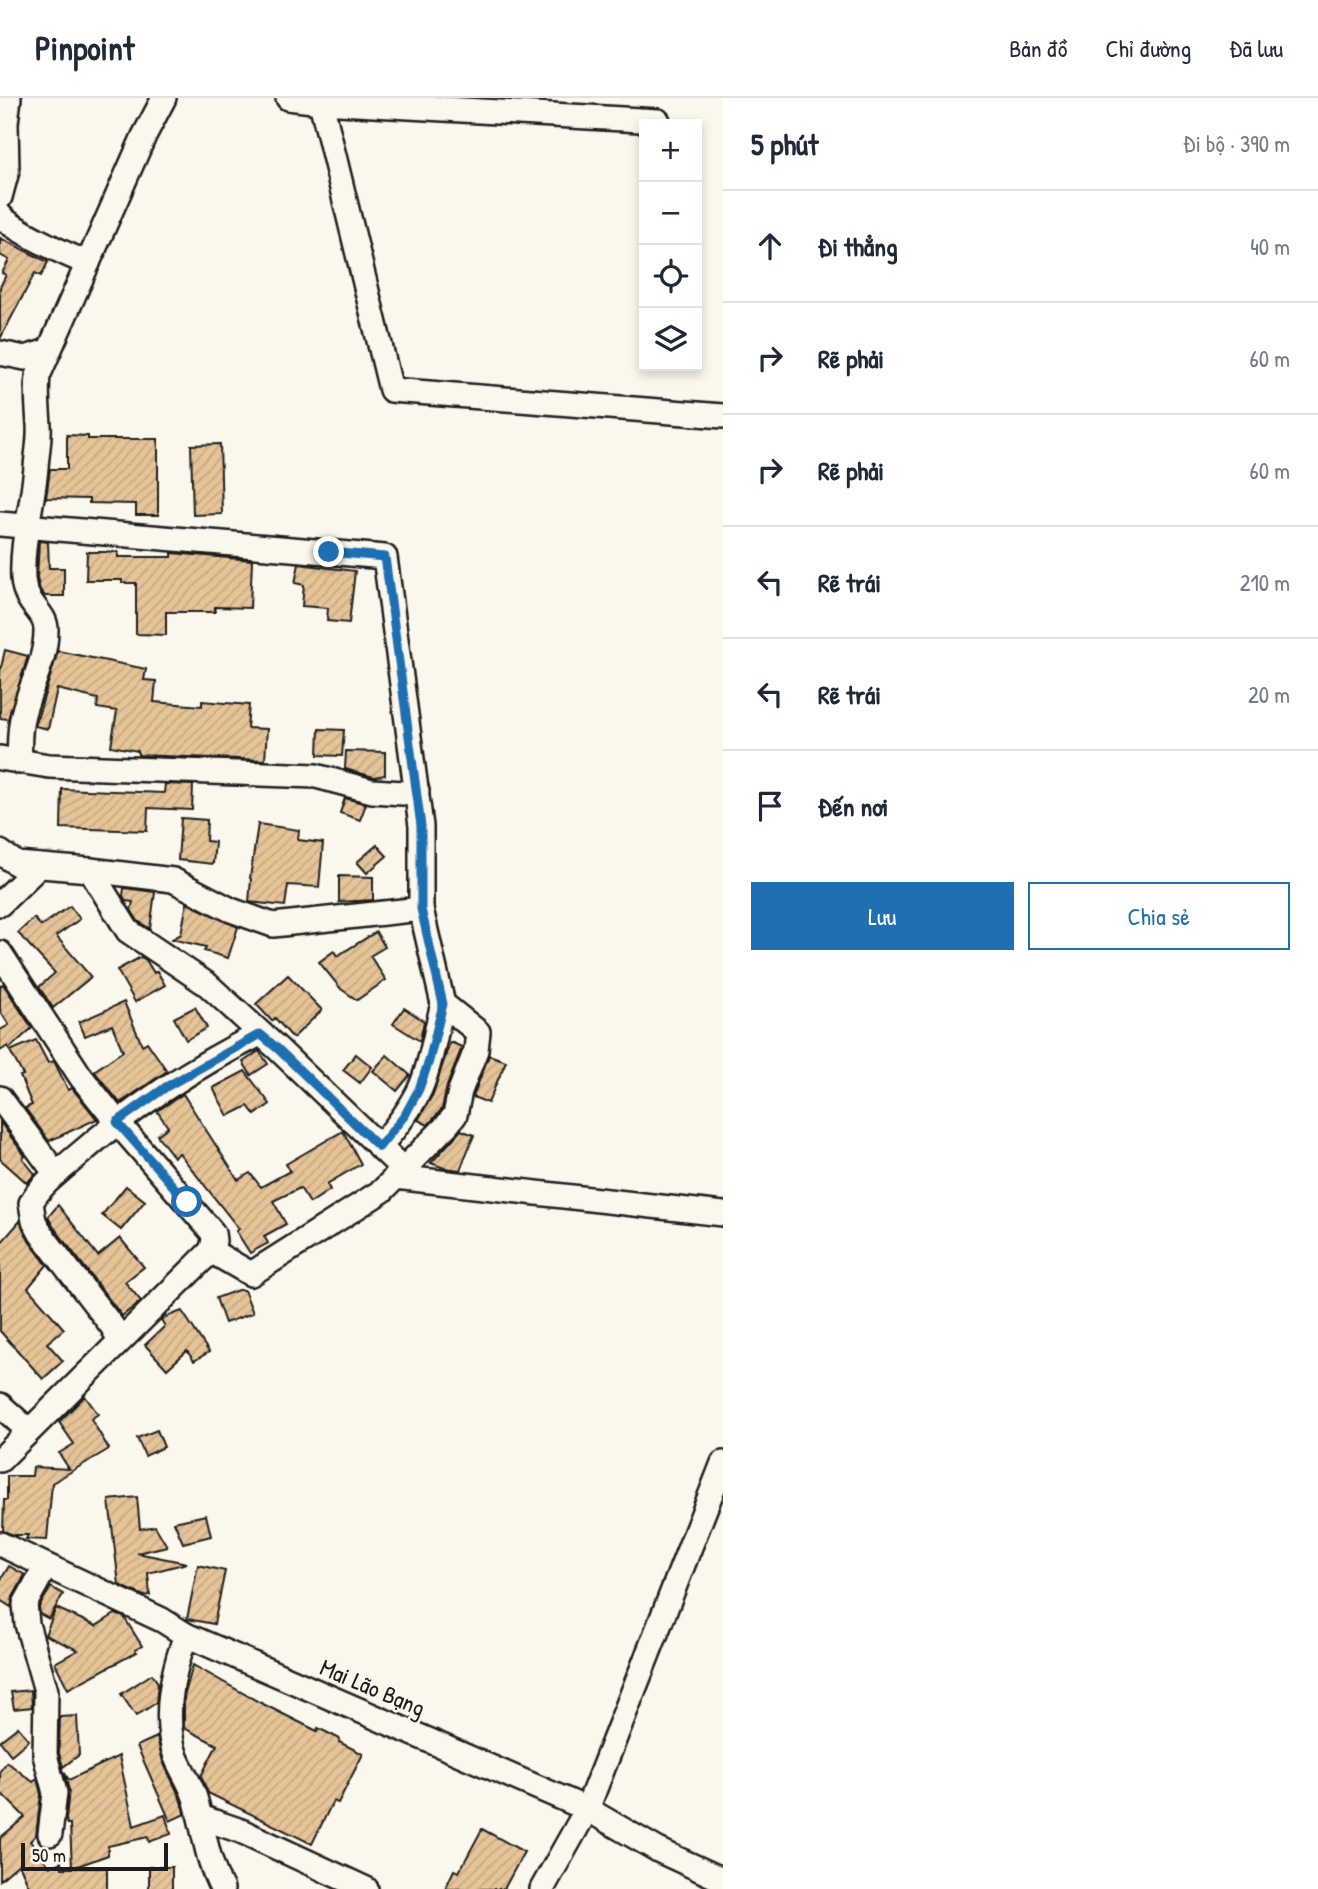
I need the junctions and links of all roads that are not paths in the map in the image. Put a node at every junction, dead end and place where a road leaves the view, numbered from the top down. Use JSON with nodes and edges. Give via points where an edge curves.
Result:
{"nodes":[{"id":1,"x":9,"y":98,"type":"edge"},
{"id":2,"x":164,"y":98,"type":"edge"},
{"id":3,"x":288,"y":98,"type":"edge"},
{"id":4,"x":320,"y":100,"type":"edge"},
{"id":5,"x":639,"y":120,"type":"edge"},
{"id":6,"x":0,"y":197,"type":"edge"},
{"id":7,"x":0,"y":215,"type":"edge"},
{"id":8,"x":88,"y":263,"type":"junction"},
{"id":9,"x":48,"y":351,"type":"junction"},
{"id":10,"x":0,"y":353,"type":"edge"},
{"id":11,"x":723,"y":416,"type":"edge"},
{"id":12,"x":0,"y":524,"type":"edge"},
{"id":13,"x":25,"y":526,"type":"junction"},
{"id":14,"x":10,"y":760,"type":"edge"},
{"id":15,"x":417,"y":791,"type":"junction"},
{"id":16,"x":0,"y":852,"type":"edge"},
{"id":17,"x":39,"y":866,"type":"junction"},
{"id":18,"x":90,"y":870,"type":"junction"},
{"id":19,"x":0,"y":904,"type":"edge"},
{"id":20,"x":421,"y":909,"type":"junction"},
{"id":21,"x":0,"y":953,"type":"edge"},
{"id":22,"x":443,"y":1004,"type":"junction"},
{"id":23,"x":260,"y":1034,"type":"junction"},
{"id":24,"x":0,"y":1098,"type":"edge"},
{"id":25,"x":117,"y":1122,"type":"junction"},
{"id":26,"x":379,"y":1147,"type":"junction"},
{"id":27,"x":399,"y":1173,"type":"junction"},
{"id":28,"x":56,"y":1174,"type":"junction"},
{"id":29,"x":723,"y":1214,"type":"edge"},
{"id":30,"x":211,"y":1251,"type":"junction"},
{"id":31,"x":120,"y":1340,"type":"junction"},
{"id":32,"x":0,"y":1405,"type":"edge"},
{"id":33,"x":29,"y":1431,"type":"junction"},
{"id":34,"x":0,"y":1460,"type":"edge"},
{"id":35,"x":723,"y":1463,"type":"edge"},
{"id":36,"x":0,"y":1544,"type":"edge"},
{"id":37,"x":46,"y":1566,"type":"junction"},
{"id":38,"x":186,"y":1635,"type":"junction"},
{"id":39,"x":587,"y":1809,"type":"junction"},
{"id":40,"x":200,"y":1817,"type":"junction"},
{"id":41,"x":50,"y":1834,"type":"dead end"},
{"id":42,"x":723,"y":1880,"type":"edge"},
{"id":43,"x":222,"y":1889,"type":"edge"},
{"id":44,"x":366,"y":1889,"type":"edge"},
{"id":45,"x":542,"y":1889,"type":"edge"}],
"edges":[{"from":1,"to":6,"type":"street","via":[[8,159]]},
{"from":2,"to":8,"type":"street"},
{"from":3,"to":4,"type":"street"},
{"from":4,"to":5,"type":"street"},
{"from":4,"to":11,"type":"street","via":[[391,390]]},
{"from":7,"to":8,"type":"street","via":[[23,232]]},
{"from":8,"to":9,"type":"street"},
{"from":9,"to":10,"type":"street","via":[[25,358]]},
{"from":9,"to":13,"type":"street","via":[[37,383],[39,434]]},
{"from":12,"to":13,"type":"street"},
{"from":13,"to":14,"type":"street","via":[[24,591],[47,626],[19,741]]},
{"from":13,"to":15,"type":"street","via":[[385,557]]},
{"from":14,"to":15,"type":"street","via":[[49,766],[316,776],[372,791]]},
{"from":15,"to":20,"type":"street"},
{"from":16,"to":17,"type":"street","via":[[17,864]]},
{"from":17,"to":18,"type":"street"},
{"from":17,"to":19,"type":"street"},
{"from":18,"to":20,"type":"street","via":[[173,880],[231,910],[273,925]]},
{"from":18,"to":23,"type":"street","via":[[128,931],[208,985]]},
{"from":20,"to":22,"type":"street"},
{"from":21,"to":25,"type":"street","via":[[80,1077]]},
{"from":22,"to":26,"type":"street","via":[[419,1089]]},
{"from":22,"to":27,"type":"street","via":[[478,1032],[476,1050],[455,1115]]},
{"from":23,"to":25,"type":"street","via":[[166,1087]]},
{"from":23,"to":26,"type":"street"},
{"from":24,"to":28,"type":"street"},
{"from":25,"to":28,"type":"street"},
{"from":25,"to":30,"type":"street","via":[[204,1219],[213,1233]]},
{"from":26,"to":27,"type":"street"},
{"from":27,"to":29,"type":"street"},
{"from":27,"to":30,"type":"street","via":[[382,1191],[251,1274]]},
{"from":28,"to":31,"type":"street","via":[[31,1203],[34,1221]]},
{"from":30,"to":31,"type":"street"},
{"from":31,"to":33,"type":"street"},
{"from":32,"to":33,"type":"street"},
{"from":33,"to":34,"type":"street"},
{"from":35,"to":39,"type":"street"},
{"from":36,"to":37,"type":"street","name":"Mai Lão Bạng"},
{"from":37,"to":38,"type":"street","name":"Mai Lão Bạng"},
{"from":37,"to":41,"type":"street","via":[[25,1604],[46,1691],[45,1755],[55,1793]]},
{"from":38,"to":39,"type":"street","name":"Mai Lão Bạng"},
{"from":38,"to":40,"type":"street","via":[[169,1715],[176,1755]]},
{"from":39,"to":42,"type":"street","name":"Mai Lão Bạng"},
{"from":39,"to":45,"type":"street"},
{"from":40,"to":43,"type":"street"},
{"from":40,"to":44,"type":"street"}]}
